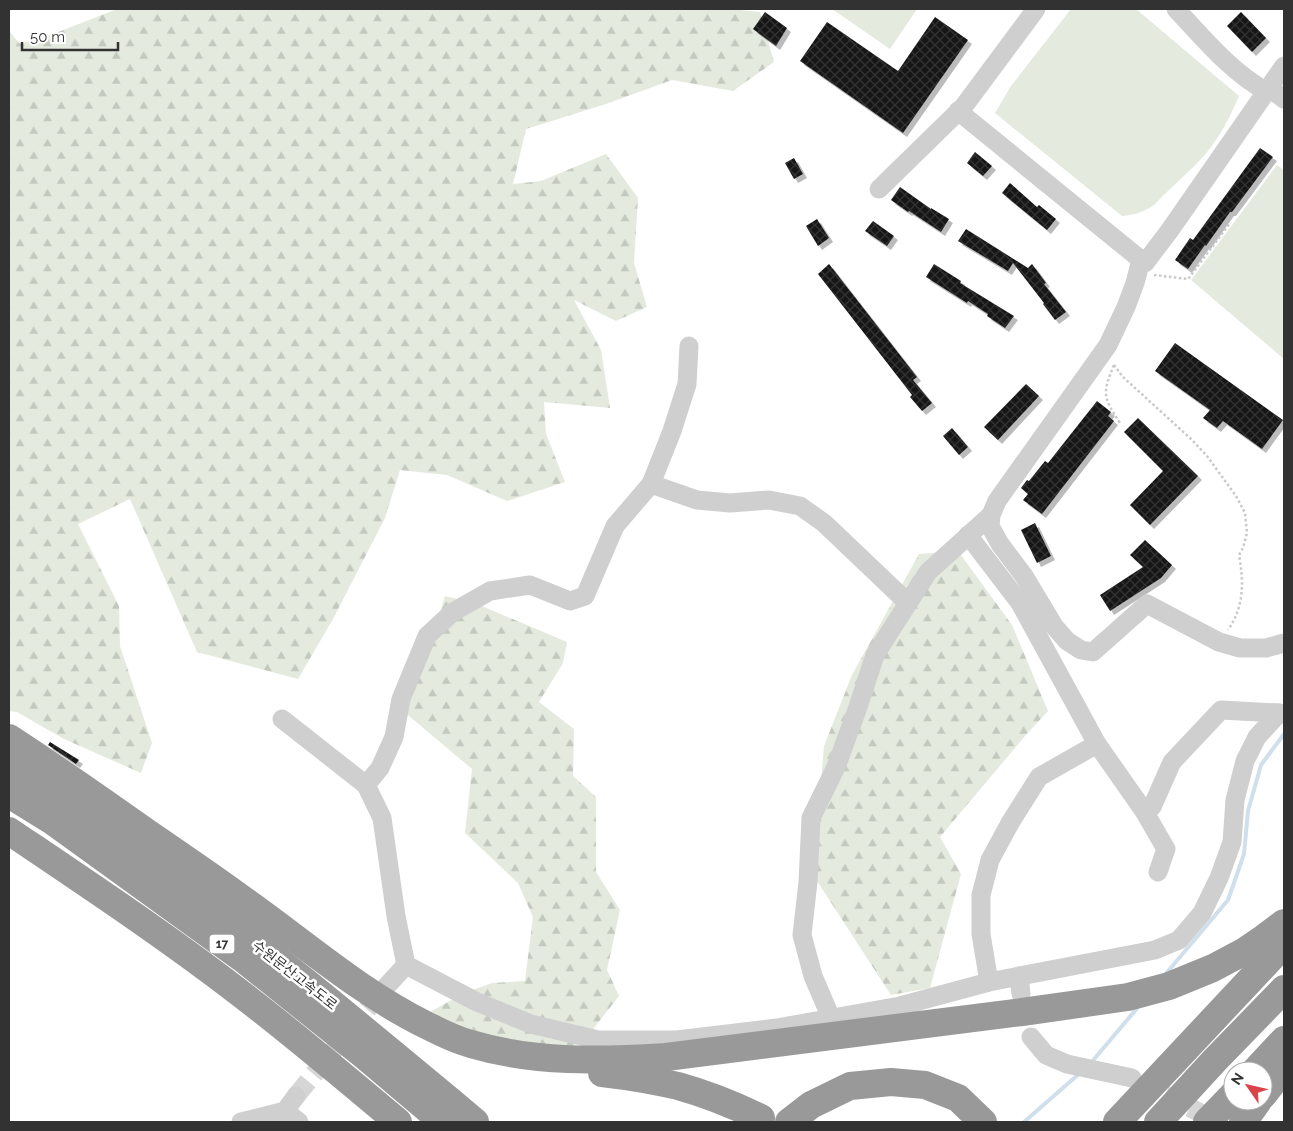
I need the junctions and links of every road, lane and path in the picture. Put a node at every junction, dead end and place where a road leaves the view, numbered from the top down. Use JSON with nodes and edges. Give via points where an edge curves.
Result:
{"nodes":[{"id":1,"x":1036,"y":9,"type":"edge"},
{"id":2,"x":1176,"y":9,"type":"edge"},
{"id":3,"x":1284,"y":66,"type":"edge"},
{"id":4,"x":1268,"y":90,"type":"junction"},
{"id":5,"x":1284,"y":99,"type":"edge"},
{"id":6,"x":958,"y":111,"type":"junction"},
{"id":7,"x":879,"y":189,"type":"dead end"},
{"id":8,"x":1230,"y":223,"type":"dead end"},
{"id":9,"x":1146,"y":267,"type":"junction"},
{"id":10,"x":689,"y":346,"type":"dead end"},
{"id":11,"x":1109,"y":358,"type":"junction"},
{"id":12,"x":1120,"y":423,"type":"dead end"},
{"id":13,"x":651,"y":484,"type":"junction"},
{"id":14,"x":991,"y":515,"type":"junction"},
{"id":15,"x":968,"y":535,"type":"junction"},
{"id":16,"x":908,"y":603,"type":"junction"},
{"id":17,"x":1219,"y":642,"type":"junction"},
{"id":18,"x":1284,"y":643,"type":"edge"},
{"id":19,"x":1282,"y":714,"type":"edge"},
{"id":20,"x":282,"y":719,"type":"dead end"},
{"id":21,"x":9,"y":738,"type":"edge"},
{"id":22,"x":1097,"y":744,"type":"junction"},
{"id":23,"x":9,"y":769,"type":"edge"},
{"id":24,"x":366,"y":785,"type":"junction"},
{"id":25,"x":9,"y":794,"type":"edge"},
{"id":26,"x":1144,"y":811,"type":"junction"},
{"id":27,"x":9,"y":832,"type":"edge"},
{"id":28,"x":1158,"y":872,"type":"dead end"},
{"id":29,"x":1284,"y":923,"type":"edge"},
{"id":30,"x":1284,"y":944,"type":"edge"},
{"id":31,"x":406,"y":965,"type":"junction"},
{"id":32,"x":989,"y":982,"type":"junction"},
{"id":33,"x":384,"y":989,"type":"tunnel mouth"},
{"id":34,"x":1284,"y":989,"type":"edge"},
{"id":35,"x":254,"y":1003,"type":"junction"},
{"id":36,"x":831,"y":1018,"type":"junction"},
{"id":37,"x":1031,"y":1037,"type":"dead end"},
{"id":38,"x":1284,"y":1040,"type":"edge"},
{"id":39,"x":470,"y":1044,"type":"junction"},
{"id":40,"x":1264,"y":1061,"type":"edge"},
{"id":41,"x":1284,"y":1068,"type":"edge"},
{"id":42,"x":1132,"y":1078,"type":"tunnel mouth"},
{"id":43,"x":1273,"y":1082,"type":"edge"},
{"id":44,"x":296,"y":1096,"type":"tunnel mouth"},
{"id":45,"x":1223,"y":1105,"type":"edge"},
{"id":46,"x":1251,"y":1111,"type":"edge"},
{"id":47,"x":292,"y":1117,"type":"edge"},
{"id":48,"x":761,"y":1118,"type":"dead end"},
{"id":49,"x":240,"y":1122,"type":"edge"},
{"id":50,"x":378,"y":1122,"type":"edge"},
{"id":51,"x":398,"y":1122,"type":"edge"},
{"id":52,"x":443,"y":1122,"type":"edge"},
{"id":53,"x":475,"y":1122,"type":"edge"},
{"id":54,"x":789,"y":1122,"type":"edge"},
{"id":55,"x":983,"y":1122,"type":"edge"},
{"id":56,"x":1117,"y":1122,"type":"edge"},
{"id":57,"x":1158,"y":1122,"type":"edge"},
{"id":58,"x":1207,"y":1122,"type":"edge"},
{"id":59,"x":1244,"y":1122,"type":"edge"}],
"edges":[{"from":1,"to":6,"type":"street"},
{"from":2,"to":4,"type":"street","via":[[1226,62],[1242,76]]},
{"from":3,"to":4,"type":"street"},
{"from":4,"to":5,"type":"street"},
{"from":4,"to":9,"type":"street","via":[[1145,263]]},
{"from":6,"to":7,"type":"street"},
{"from":6,"to":9,"type":"street"},
{"from":8,"to":9,"type":"path","via":[[1188,279]]},
{"from":9,"to":11,"type":"street","via":[[1135,283]]},
{"from":10,"to":13,"type":"street","via":[[687,384]]},
{"from":11,"to":12,"type":"path","via":[[1105,392]]},
{"from":11,"to":14,"type":"street","via":[[1010,483]]},
{"from":11,"to":17,"type":"path","via":[[1123,377],[1207,456],[1245,513],[1247,533],[1239,555],[1241,604],[1236,618]]},
{"from":13,"to":16,"type":"street","via":[[697,500],[730,503],[769,500],[800,506],[824,523]]},
{"from":13,"to":24,"type":"street","via":[[615,526],[585,596],[570,601],[530,585],[490,591],[453,612],[427,636],[401,699],[394,738],[380,768]]},
{"from":14,"to":15,"type":"street"},
{"from":14,"to":17,"type":"street","via":[[990,526],[1000,544],[1054,626],[1067,641],[1081,650],[1093,652],[1147,604]]},
{"from":15,"to":16,"type":"street","via":[[928,572]]},
{"from":15,"to":22,"type":"street","via":[[1020,603]]},
{"from":16,"to":36,"type":"street","via":[[875,655],[836,767],[811,818],[802,935],[812,976]]},
{"from":17,"to":18,"type":"street","via":[[1240,648],[1266,648]]},
{"from":19,"to":26,"type":"street","via":[[1221,710],[1172,762],[1152,807]]},
{"from":19,"to":32,"type":"street","via":[[1257,737],[1245,762],[1235,800],[1232,842],[1219,878],[1202,913],[1179,940],[1154,950],[1020,985]]},
{"from":20,"to":24,"type":"street"},
{"from":21,"to":39,"type":"highway","via":[[243,899],[365,990],[405,1015]]},
{"from":22,"to":26,"type":"street"},
{"from":22,"to":32,"type":"street","via":[[1039,778],[990,860],[981,895],[981,934]]},
{"from":23,"to":53,"type":"highway","name":"수원문산고속도로","number":"17","via":[[189,892],[308,984]]},
{"from":24,"to":31,"type":"street","via":[[382,818]]},
{"from":25,"to":52,"type":"highway","name":"수원문산고속도로","number":"17","via":[[51,820],[246,961]]},
{"from":26,"to":28,"type":"street","via":[[1166,849]]},
{"from":27,"to":35,"type":"highway","via":[[134,916]]},
{"from":29,"to":39,"type":"highway","via":[[1245,951],[1213,968],[1169,986],[1104,1001],[658,1058],[558,1059],[524,1056]]},
{"from":30,"to":56,"type":"highway"},
{"from":31,"to":33,"type":"street"},
{"from":31,"to":36,"type":"street","via":[[477,1002],[531,1024],[598,1040],[677,1040]]},
{"from":32,"to":36,"type":"street","via":[[900,1006]]},
{"from":34,"to":57,"type":"highway"},
{"from":35,"to":50,"type":"highway"},
{"from":35,"to":51,"type":"highway"},
{"from":37,"to":42,"type":"street","via":[[1046,1055],[1067,1064]]},
{"from":38,"to":40,"type":"highway"},
{"from":39,"to":48,"type":"highway","via":[[516,1060],[679,1086]]},
{"from":41,"to":43,"type":"highway"},
{"from":44,"to":47,"type":"street"},
{"from":45,"to":58,"type":"highway"},
{"from":46,"to":59,"type":"highway"},
{"from":47,"to":49,"type":"street"},
{"from":54,"to":55,"type":"highway","via":[[811,1104],[850,1086],[891,1082],[926,1085],[958,1098]]}]}
